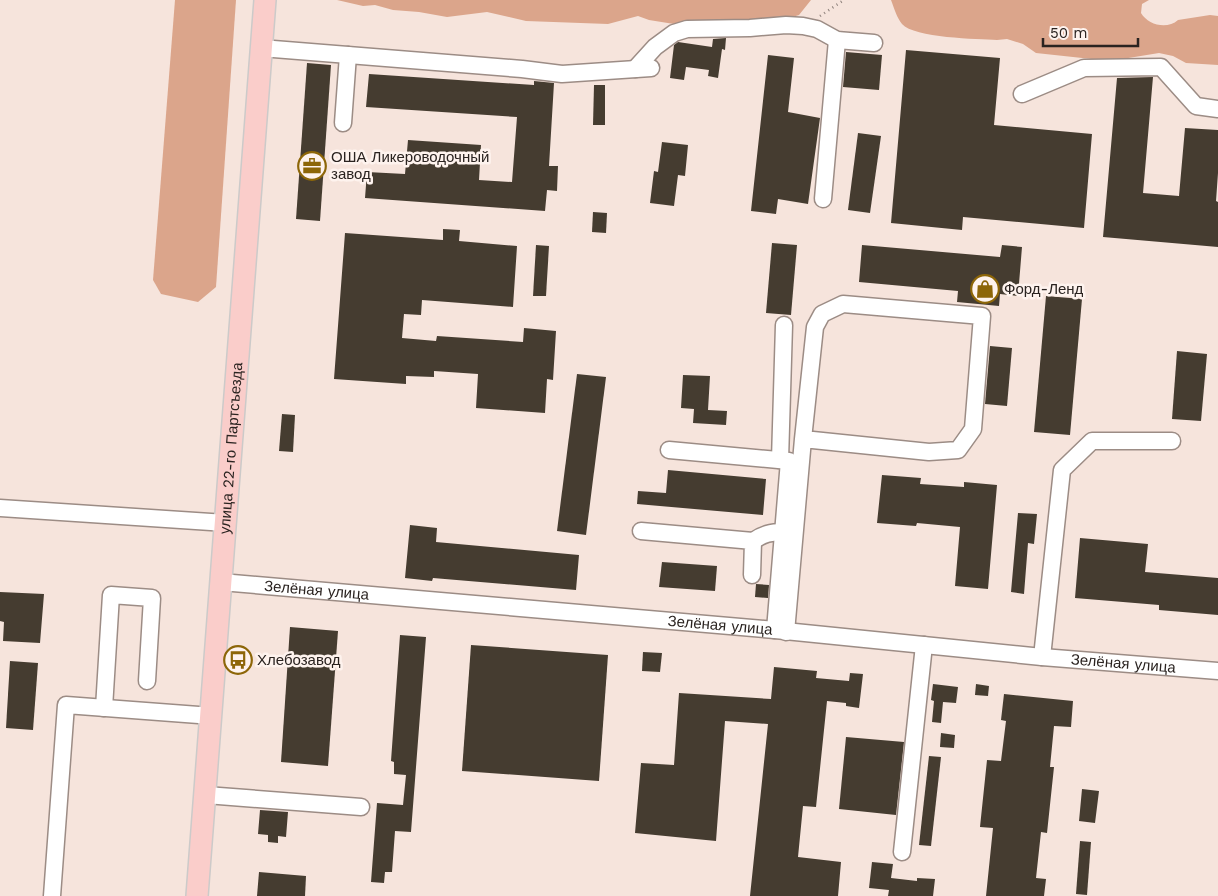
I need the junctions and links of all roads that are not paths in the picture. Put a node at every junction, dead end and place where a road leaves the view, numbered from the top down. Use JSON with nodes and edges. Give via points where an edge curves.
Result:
{"nodes":[{"id":1,"x":265,"y":0,"type":"edge"},
{"id":2,"x":837,"y":40,"type":"junction"},
{"id":3,"x":874,"y":43,"type":"dead end"},
{"id":4,"x":261,"y":48,"type":"junction"},
{"id":5,"x":348,"y":55,"type":"junction"},
{"id":6,"x":1022,"y":94,"type":"dead end"},
{"id":7,"x":1218,"y":109,"type":"edge"},
{"id":8,"x":343,"y":123,"type":"dead end"},
{"id":9,"x":823,"y":199,"type":"dead end"},
{"id":10,"x":784,"y":325,"type":"dead end"},
{"id":11,"x":803,"y":439,"type":"junction"},
{"id":12,"x":1172,"y":441,"type":"dead end"},
{"id":13,"x":669,"y":450,"type":"dead end"},
{"id":14,"x":780,"y":460,"type":"junction"},
{"id":15,"x":0,"y":508,"type":"edge"},
{"id":16,"x":226,"y":523,"type":"junction"},
{"id":17,"x":640,"y":531,"type":"dead end"},
{"id":18,"x":783,"y":532,"type":"junction"},
{"id":19,"x":753,"y":541,"type":"junction"},
{"id":20,"x":752,"y":575,"type":"dead end"},
{"id":21,"x":222,"y":582,"type":"junction"},
{"id":22,"x":781,"y":631,"type":"junction"},
{"id":23,"x":924,"y":645,"type":"junction"},
{"id":24,"x":1042,"y":657,"type":"junction"},
{"id":25,"x":1218,"y":671,"type":"edge"},
{"id":26,"x":147,"y":681,"type":"dead end"},
{"id":27,"x":104,"y":708,"type":"junction"},
{"id":28,"x":212,"y":716,"type":"junction"},
{"id":29,"x":206,"y":795,"type":"junction"},
{"id":30,"x":361,"y":806,"type":"dead end"},
{"id":31,"x":902,"y":852,"type":"dead end"},
{"id":32,"x":52,"y":896,"type":"edge"},
{"id":33,"x":197,"y":896,"type":"edge"}],
"edges":[{"from":1,"to":4,"type":"main road","name":"улица 22-го Партсъезда"},
{"from":2,"to":3,"type":"street"},
{"from":2,"to":5,"type":"street","via":[[817,29],[786,24],[687,29],[674,33],[655,47],[643,69],[562,74]]},
{"from":2,"to":9,"type":"street"},
{"from":4,"to":5,"type":"street"},
{"from":4,"to":16,"type":"main road","name":"улица 22-го Партсъезда"},
{"from":5,"to":8,"type":"street"},
{"from":6,"to":7,"type":"street","via":[[1084,68],[1161,67],[1196,106]]},
{"from":10,"to":14,"type":"street"},
{"from":11,"to":11,"type":"street","via":[[929,452],[958,450],[973,429],[982,316],[843,304],[822,314],[815,327]]},
{"from":11,"to":22,"type":"street"},
{"from":12,"to":24,"type":"street","via":[[1092,440],[1062,470]]},
{"from":13,"to":14,"type":"street"},
{"from":14,"to":18,"type":"street","via":[[789,461]]},
{"from":15,"to":16,"type":"street"},
{"from":16,"to":21,"type":"main road","name":"улица 22-го Партсъезда"},
{"from":17,"to":19,"type":"street"},
{"from":18,"to":19,"type":"street","via":[[761,535]]},
{"from":18,"to":22,"type":"street"},
{"from":19,"to":20,"type":"street"},
{"from":21,"to":22,"type":"street","name":"Зелёная улица"},
{"from":21,"to":28,"type":"main road","name":"улица 22-го Партсъезда"},
{"from":22,"to":23,"type":"street","name":"Зелёная улица"},
{"from":23,"to":24,"type":"street","name":"Зелёная улица"},
{"from":23,"to":31,"type":"street"},
{"from":24,"to":25,"type":"street","name":"Зелёная улица"},
{"from":26,"to":27,"type":"street","via":[[152,598],[111,595]]},
{"from":27,"to":28,"type":"street"},
{"from":27,"to":32,"type":"street","via":[[66,705]]},
{"from":28,"to":29,"type":"main road","name":"улица 22-го Партсъезда"},
{"from":29,"to":30,"type":"street"},
{"from":29,"to":33,"type":"main road","name":"улица 22-го Партсъезда"}]}
